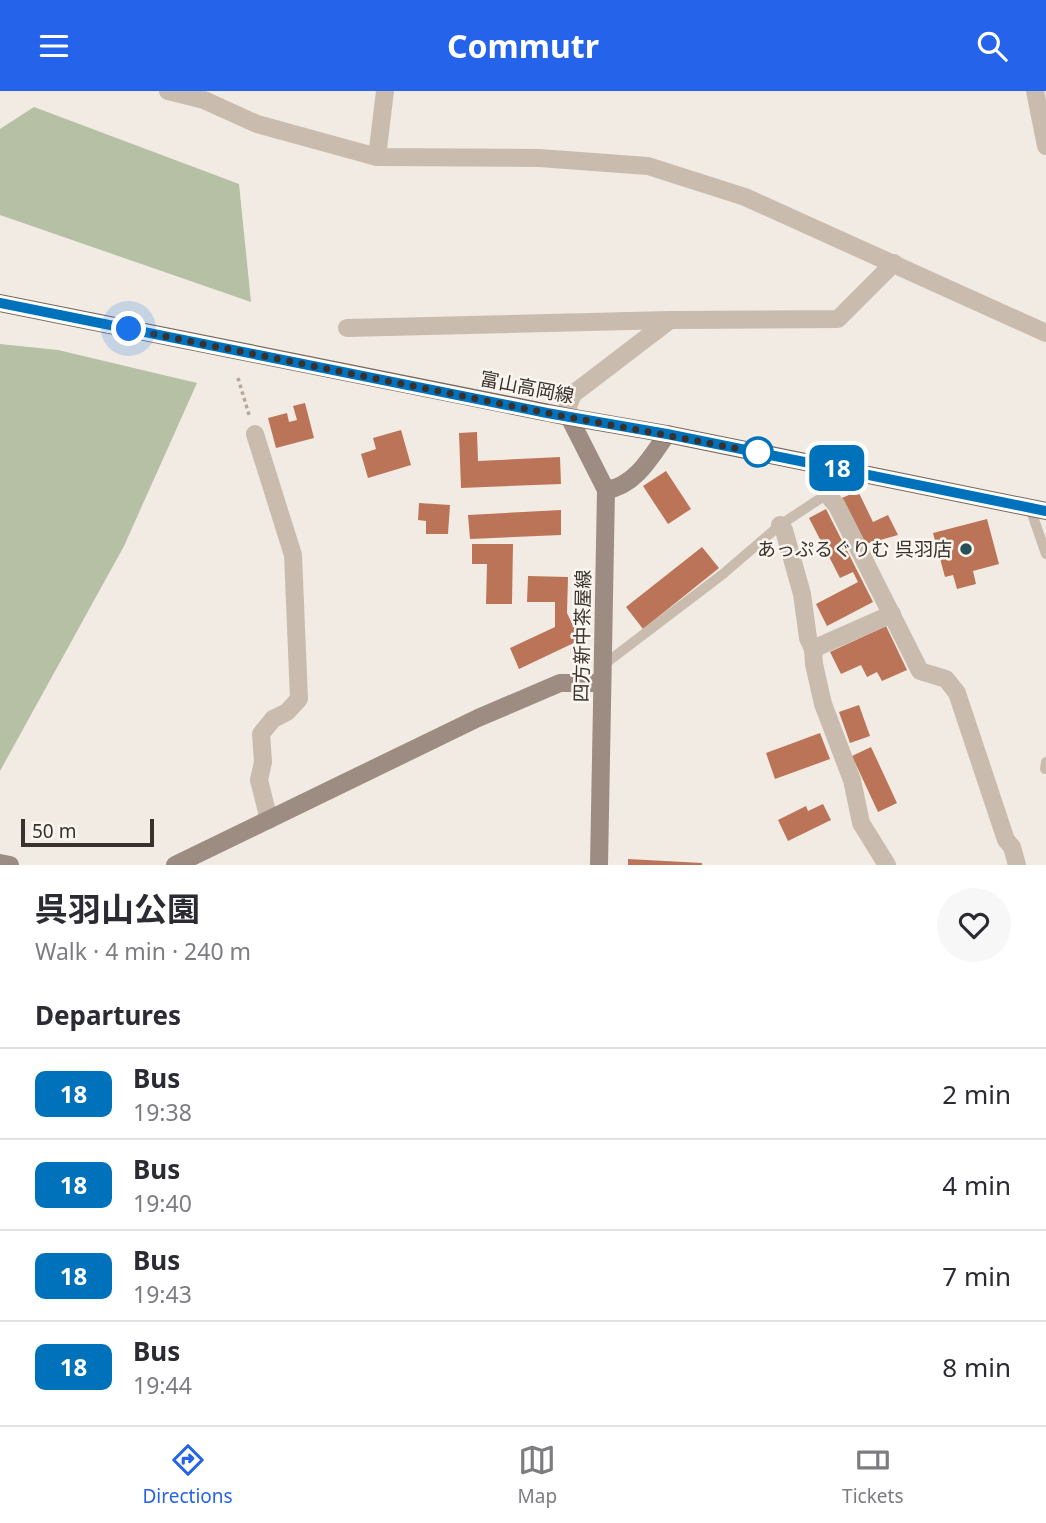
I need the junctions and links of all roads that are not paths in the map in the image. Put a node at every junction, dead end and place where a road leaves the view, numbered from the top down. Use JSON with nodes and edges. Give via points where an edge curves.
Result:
{"nodes":[{"id":1,"x":168,"y":91,"type":"edge"},
{"id":2,"x":385,"y":91,"type":"edge"},
{"id":3,"x":1035,"y":91,"type":"edge"},
{"id":4,"x":1046,"y":146,"type":"edge"},
{"id":5,"x":377,"y":157,"type":"junction"},
{"id":6,"x":894,"y":263,"type":"junction"},
{"id":7,"x":0,"y":303,"type":"edge"},
{"id":8,"x":670,"y":320,"type":"junction"},
{"id":9,"x":347,"y":328,"type":"dead end"},
{"id":10,"x":1046,"y":333,"type":"edge"},
{"id":11,"x":569,"y":417,"type":"junction"},
{"id":12,"x":255,"y":433,"type":"road end"},
{"id":13,"x":667,"y":434,"type":"junction"},
{"id":14,"x":833,"y":468,"type":"junction"},
{"id":15,"x":606,"y":490,"type":"junction"},
{"id":16,"x":827,"y":494,"type":"junction"},
{"id":17,"x":1038,"y":510,"type":"edge"},
{"id":18,"x":780,"y":525,"type":"junction"},
{"id":19,"x":1046,"y":554,"type":"edge"},
{"id":20,"x":892,"y":614,"type":"junction"},
{"id":21,"x":813,"y":649,"type":"junction"},
{"id":22,"x":602,"y":674,"type":"junction"},
{"id":23,"x":269,"y":820,"type":"junction"},
{"id":24,"x":0,"y":863,"type":"edge"},
{"id":25,"x":10,"y":865,"type":"edge"},
{"id":26,"x":175,"y":865,"type":"edge"},
{"id":27,"x":599,"y":865,"type":"edge"},
{"id":28,"x":887,"y":865,"type":"edge"},
{"id":29,"x":1017,"y":865,"type":"edge"}],
"edges":[{"from":1,"to":5,"type":"street","via":[[204,100],[257,124]]},
{"from":2,"to":5,"type":"street"},
{"from":3,"to":4,"type":"street"},
{"from":5,"to":6,"type":"street","via":[[539,157],[648,166],[745,197]]},
{"from":6,"to":8,"type":"street","via":[[838,319]]},
{"from":6,"to":10,"type":"street"},
{"from":7,"to":11,"type":"main road","name":"富山高岡線"},
{"from":8,"to":9,"type":"street"},
{"from":8,"to":11,"type":"street","via":[[573,394]]},
{"from":11,"to":13,"type":"main road","name":"富山高岡線"},
{"from":11,"to":15,"type":"main road","name":"四方新中茶屋線"},
{"from":12,"to":23,"type":"street","via":[[293,555],[299,699],[261,734],[259,780]]},
{"from":13,"to":14,"type":"main road","name":"富山高岡線"},
{"from":13,"to":15,"type":"main road","via":[[628,482]]},
{"from":14,"to":16,"type":"street"},
{"from":14,"to":17,"type":"main road","name":"富山高岡線"},
{"from":15,"to":22,"type":"main road","name":"四方新中茶屋線"},
{"from":16,"to":18,"type":"lane"},
{"from":16,"to":20,"type":"street"},
{"from":17,"to":19,"type":"lane"},
{"from":18,"to":21,"type":"street","via":[[802,594]]},
{"from":18,"to":22,"type":"lane"},
{"from":20,"to":21,"type":"street"},
{"from":20,"to":29,"type":"street","via":[[920,671],[946,680],[957,693]]},
{"from":21,"to":28,"type":"street","via":[[823,704],[852,780],[861,823]]},
{"from":22,"to":23,"type":"main road","via":[[560,683],[478,718]]},
{"from":22,"to":27,"type":"main road","name":"四方新中茶屋線"},
{"from":23,"to":26,"type":"main road"},
{"from":24,"to":25,"type":"main road"}]}
